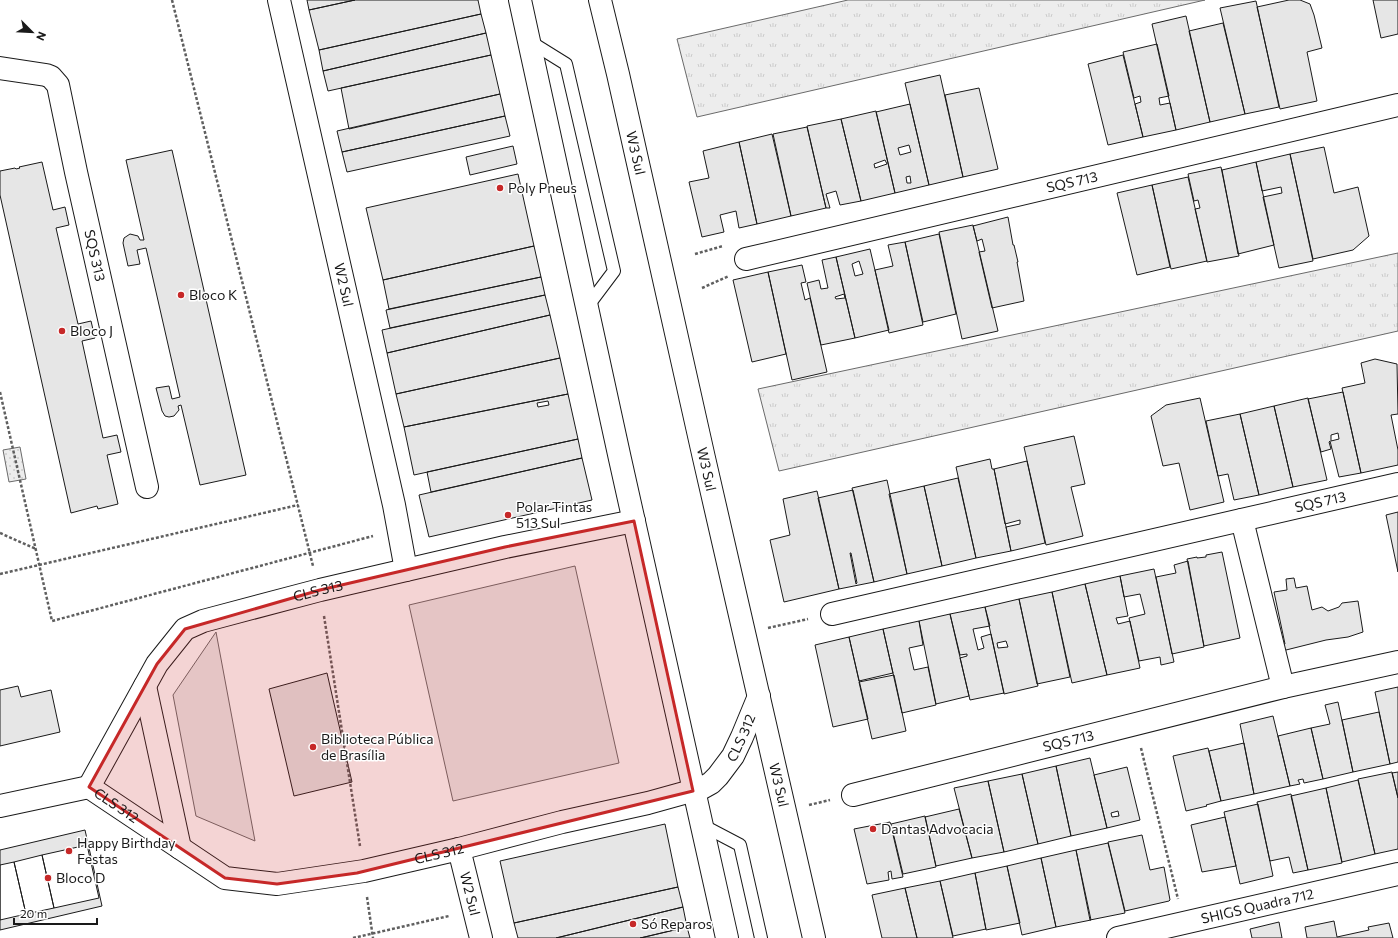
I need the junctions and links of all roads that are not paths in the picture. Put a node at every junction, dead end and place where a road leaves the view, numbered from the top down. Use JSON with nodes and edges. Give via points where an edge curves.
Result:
{"nodes":[{"id":1,"x":279,"y":0,"type":"edge"},
{"id":2,"x":520,"y":0,"type":"edge"},
{"id":3,"x":600,"y":0,"type":"edge"},
{"id":4,"x":529,"y":41,"type":"junction"},
{"id":5,"x":0,"y":68,"type":"edge"},
{"id":6,"x":1398,"y":105,"type":"edge"},
{"id":7,"x":746,"y":259,"type":"dead end"},
{"id":8,"x":587,"y":307,"type":"junction"},
{"id":9,"x":1398,"y":484,"type":"edge"},
{"id":10,"x":147,"y":487,"type":"dead end"},
{"id":11,"x":1242,"y":520,"type":"junction"},
{"id":12,"x":634,"y":521,"type":"junction"},
{"id":13,"x":406,"y":570,"type":"junction"},
{"id":14,"x":832,"y":614,"type":"road end"},
{"id":15,"x":1398,"y":662,"type":"edge"},
{"id":16,"x":146,"y":686,"type":"junction"},
{"id":17,"x":1283,"y":687,"type":"junction"},
{"id":18,"x":758,"y":696,"type":"junction"},
{"id":19,"x":89,"y":787,"type":"junction"},
{"id":20,"x":693,"y":791,"type":"junction"},
{"id":21,"x":853,"y":795,"type":"road end"},
{"id":22,"x":0,"y":806,"type":"edge"},
{"id":23,"x":700,"y":824,"type":"junction"},
{"id":24,"x":180,"y":848,"type":"junction"},
{"id":25,"x":459,"y":849,"type":"junction"},
{"id":26,"x":1398,"y":874,"type":"edge"},
{"id":27,"x":481,"y":938,"type":"edge"},
{"id":28,"x":727,"y":938,"type":"edge"},
{"id":29,"x":761,"y":938,"type":"edge"},
{"id":30,"x":814,"y":938,"type":"edge"},
{"id":31,"x":1118,"y":938,"type":"edge"}],
"edges":[{"from":1,"to":13,"type":"street","name":"W2 Sul"},
{"from":2,"to":4,"type":"street"},
{"from":3,"to":18,"type":"street","name":"W3 Sul"},
{"from":4,"to":8,"type":"street"},
{"from":4,"to":8,"type":"lane","via":[[566,64],[614,271]]},
{"from":5,"to":10,"type":"street","name":"SQS 313","via":[[46,75],[58,85]]},
{"from":6,"to":7,"type":"street","name":"SQS 713"},
{"from":8,"to":12,"type":"street"},
{"from":9,"to":11,"type":"street","name":"SQS 713"},
{"from":11,"to":14,"type":"street","name":"SQS 713"},
{"from":11,"to":17,"type":"street"},
{"from":12,"to":13,"type":"street","name":"CLS 313"},
{"from":12,"to":20,"type":"street"},
{"from":13,"to":16,"type":"street","name":"CLS 313","via":[[203,621],[185,629],[157,664]]},
{"from":15,"to":17,"type":"street","name":"SQS 713"},
{"from":16,"to":19,"type":"street","name":"CLS 313"},
{"from":16,"to":24,"type":"street"},
{"from":17,"to":21,"type":"street","name":"SQS 713"},
{"from":18,"to":20,"type":"street","name":"CLS 312","via":[[742,737],[726,767],[710,783]]},
{"from":18,"to":30,"type":"street","name":"W3 Sul"},
{"from":19,"to":22,"type":"street"},
{"from":19,"to":24,"type":"street","name":"CLS 312"},
{"from":20,"to":23,"type":"street"},
{"from":20,"to":25,"type":"street","name":"CLS 312"},
{"from":23,"to":28,"type":"street"},
{"from":23,"to":29,"type":"lane","via":[[740,845]]},
{"from":24,"to":25,"type":"street","name":"CLS 312","via":[[225,878],[277,884],[364,871]]},
{"from":25,"to":27,"type":"street","name":"W2 Sul"},
{"from":26,"to":31,"type":"street","name":"SHIGS Quadra 712"}]}
